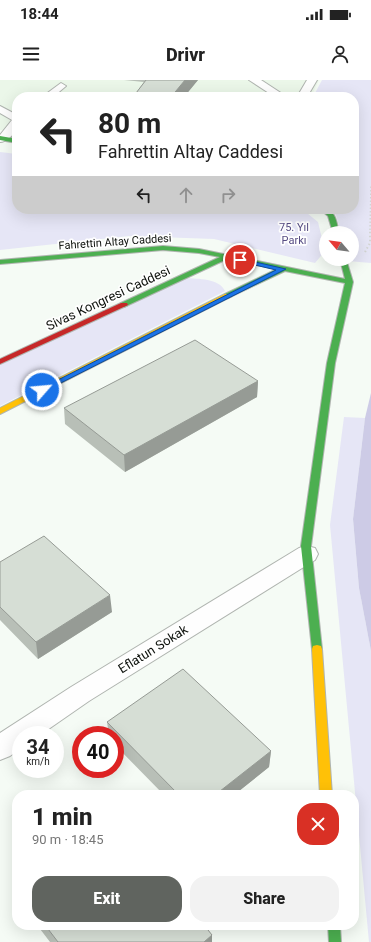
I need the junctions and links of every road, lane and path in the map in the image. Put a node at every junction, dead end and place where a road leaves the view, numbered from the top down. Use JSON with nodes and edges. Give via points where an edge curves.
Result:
{"nodes":[{"id":1,"x":254,"y":80,"type":"edge"},
{"id":2,"x":312,"y":80,"type":"edge"},
{"id":3,"x":61,"y":86,"type":"dead end"},
{"id":4,"x":53,"y":92,"type":"edge"},
{"id":5,"x":274,"y":92,"type":"edge"},
{"id":6,"x":305,"y":92,"type":"edge"},
{"id":7,"x":0,"y":109,"type":"edge"},
{"id":8,"x":12,"y":117,"type":"edge"},
{"id":9,"x":12,"y":126,"type":"edge"},
{"id":10,"x":1,"y":138,"type":"edge"},
{"id":11,"x":12,"y":139,"type":"edge"},
{"id":12,"x":371,"y":185,"type":"edge"},
{"id":13,"x":330,"y":214,"type":"edge"},
{"id":14,"x":334,"y":226,"type":"edge"},
{"id":15,"x":226,"y":256,"type":"junction"},
{"id":16,"x":0,"y":262,"type":"edge"},
{"id":17,"x":345,"y":266,"type":"edge"},
{"id":18,"x":283,"y":269,"type":"junction"},
{"id":19,"x":349,"y":282,"type":"junction"},
{"id":20,"x":0,"y":362,"type":"edge"},
{"id":21,"x":0,"y":411,"type":"edge"},
{"id":22,"x":307,"y":554,"type":"junction"},
{"id":23,"x":0,"y":748,"type":"edge"},
{"id":24,"x":326,"y":790,"type":"edge"},
{"id":25,"x":334,"y":930,"type":"edge"},
{"id":26,"x":335,"y":942,"type":"edge"}],
"edges":[{"from":1,"to":5,"type":"lane"},
{"from":2,"to":6,"type":"lane"},
{"from":3,"to":4,"type":"lane"},
{"from":7,"to":8,"type":"lane"},
{"from":9,"to":10,"type":"lane"},
{"from":10,"to":11,"type":"street"},
{"from":12,"to":19,"type":"path","via":[[370,243]]},
{"from":13,"to":14,"type":"street"},
{"from":15,"to":16,"type":"street","name":"Fahrettin Altay Caddesi","via":[[199,250],[163,248]]},
{"from":15,"to":18,"type":"street","name":"Fahrettin Altay Caddesi"},
{"from":15,"to":20,"type":"street","name":"Sivas Kongresi Caddesi"},
{"from":17,"to":19,"type":"street"},
{"from":18,"to":19,"type":"street","name":"Fahrettin Altay Caddesi"},
{"from":18,"to":21,"type":"street"},
{"from":19,"to":22,"type":"street","via":[[331,363]]},
{"from":22,"to":23,"type":"street","name":"Eflatun Sokak","via":[[87,690]]},
{"from":22,"to":24,"type":"street","via":[[318,654]]},
{"from":25,"to":26,"type":"street"}]}
